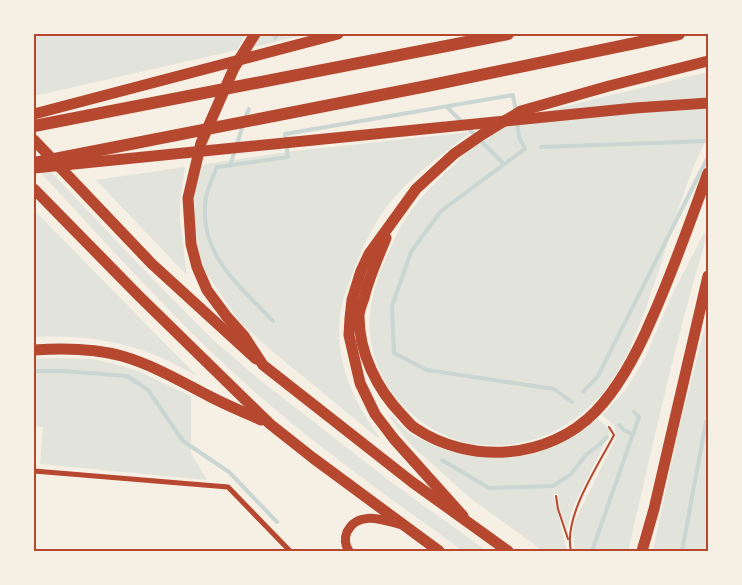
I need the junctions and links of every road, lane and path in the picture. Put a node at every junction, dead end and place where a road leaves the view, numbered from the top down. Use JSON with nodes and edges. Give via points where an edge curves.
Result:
{"nodes":[{"id":1,"x":255,"y":34,"type":"edge"},
{"id":2,"x":338,"y":34,"type":"edge"},
{"id":3,"x":508,"y":34,"type":"edge"},
{"id":4,"x":679,"y":34,"type":"edge"},
{"id":5,"x":708,"y":61,"type":"edge"},
{"id":6,"x":708,"y":103,"type":"edge"},
{"id":7,"x":34,"y":114,"type":"edge"},
{"id":8,"x":34,"y":126,"type":"edge"},
{"id":9,"x":34,"y":140,"type":"edge"},
{"id":10,"x":34,"y":163,"type":"edge"},
{"id":11,"x":34,"y":168,"type":"edge"},
{"id":12,"x":708,"y":173,"type":"edge"},
{"id":13,"x":34,"y":189,"type":"edge"},
{"id":14,"x":397,"y":214,"type":"junction"},
{"id":15,"x":708,"y":276,"type":"edge"},
{"id":16,"x":34,"y":350,"type":"edge"},
{"id":17,"x":263,"y":365,"type":"junction"},
{"id":18,"x":270,"y":424,"type":"junction"},
{"id":19,"x":609,"y":427,"type":"dead end"},
{"id":20,"x":34,"y":471,"type":"edge"},
{"id":21,"x":556,"y":496,"type":"dead end"},
{"id":22,"x":403,"y":525,"type":"junction"},
{"id":23,"x":471,"y":526,"type":"junction"},
{"id":24,"x":569,"y":541,"type":"junction"},
{"id":25,"x":290,"y":551,"type":"edge"},
{"id":26,"x":349,"y":551,"type":"edge"},
{"id":27,"x":439,"y":551,"type":"edge"},
{"id":28,"x":508,"y":551,"type":"edge"},
{"id":29,"x":571,"y":551,"type":"edge"},
{"id":30,"x":642,"y":551,"type":"edge"}],
"edges":[{"from":1,"to":17,"type":"main road","via":[[234,68],[201,143],[188,198],[191,244],[207,290]]},
{"from":2,"to":7,"type":"main road"},
{"from":3,"to":8,"type":"highway"},
{"from":4,"to":10,"type":"highway"},
{"from":5,"to":14,"type":"main road","via":[[521,111],[454,154],[416,189]]},
{"from":6,"to":11,"type":"main road"},
{"from":9,"to":17,"type":"main road","via":[[152,264]]},
{"from":12,"to":14,"type":"main road","via":[[664,292],[640,346],[616,386],[595,412],[568,434],[525,450],[470,451],[428,436],[413,427],[391,403],[374,377],[364,350],[359,314],[370,275]]},
{"from":13,"to":18,"type":"main road"},
{"from":14,"to":23,"type":"main road","via":[[369,254],[352,300],[349,335],[354,358],[360,383],[375,414]]},
{"from":15,"to":30,"type":"main road"},
{"from":16,"to":18,"type":"main road","via":[[62,348],[121,356],[174,377]]},
{"from":17,"to":23,"type":"main road"},
{"from":18,"to":22,"type":"main road"},
{"from":19,"to":24,"type":"path","via":[[614,435],[580,499]]},
{"from":20,"to":25,"type":"street","via":[[228,487]]},
{"from":21,"to":24,"type":"path"},
{"from":22,"to":26,"type":"street","via":[[364,518],[356,521],[345,536]]},
{"from":22,"to":27,"type":"main road"},
{"from":23,"to":28,"type":"main road"},
{"from":24,"to":29,"type":"path"}]}
